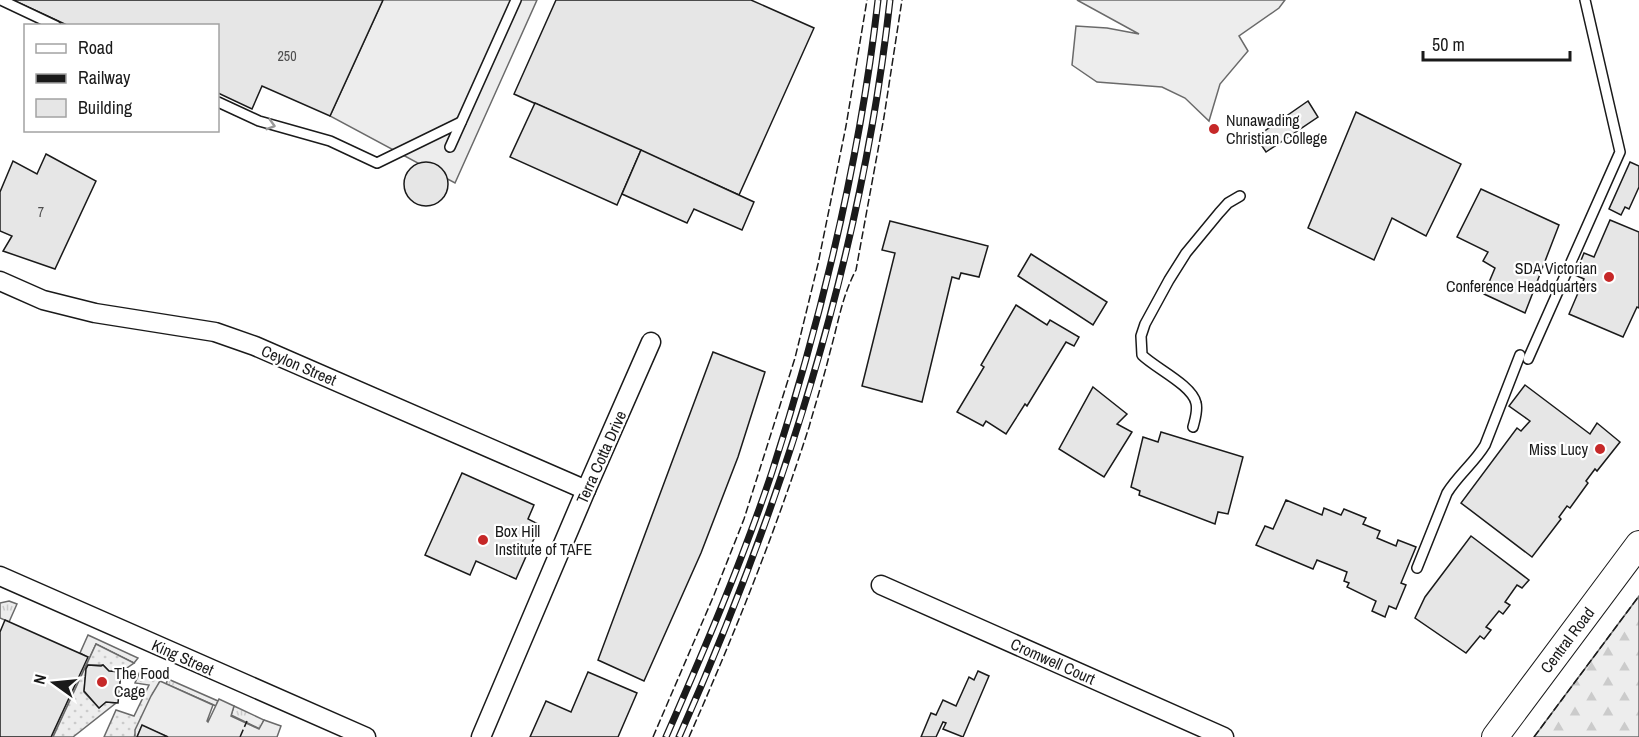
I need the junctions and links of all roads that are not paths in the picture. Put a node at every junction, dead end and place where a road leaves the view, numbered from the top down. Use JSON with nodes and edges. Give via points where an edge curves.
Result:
{"nodes":[{"id":1,"x":1,"y":0,"type":"edge"},
{"id":2,"x":516,"y":0,"type":"edge"},
{"id":3,"x":1585,"y":0,"type":"edge"},
{"id":4,"x":52,"y":24,"type":"edge"},
{"id":5,"x":219,"y":102,"type":"edge"},
{"id":6,"x":461,"y":122,"type":"junction"},
{"id":7,"x":450,"y":147,"type":"dead end"},
{"id":8,"x":1240,"y":196,"type":"dead end"},
{"id":9,"x":0,"y":281,"type":"edge"},
{"id":10,"x":651,"y":342,"type":"dead end"},
{"id":11,"x":1193,"y":427,"type":"dead end"},
{"id":12,"x":586,"y":490,"type":"junction"},
{"id":13,"x":1639,"y":543,"type":"edge"},
{"id":14,"x":1417,"y":568,"type":"dead end"},
{"id":15,"x":0,"y":576,"type":"edge"},
{"id":16,"x":881,"y":585,"type":"dead end"},
{"id":17,"x":366,"y":737,"type":"edge"},
{"id":18,"x":481,"y":737,"type":"edge"},
{"id":19,"x":1224,"y":737,"type":"edge"},
{"id":20,"x":1495,"y":737,"type":"edge"}],
"edges":[{"from":1,"to":4,"type":"lane"},
{"from":2,"to":6,"type":"lane"},
{"from":3,"to":14,"type":"lane","via":[[1620,152],[1485,445],[1447,493]]},
{"from":5,"to":6,"type":"lane","one_way":true,"via":[[259,121],[330,141],[377,163]]},
{"from":6,"to":7,"type":"lane"},
{"from":8,"to":11,"type":"lane","via":[[1228,203],[1186,253],[1152,308],[1141,336],[1142,355],[1194,396]]},
{"from":9,"to":12,"type":"street","name":"Ceylon Street","via":[[43,300],[95,313],[215,332],[255,346]]},
{"from":10,"to":12,"type":"street","name":"Terra Cotta Drive"},
{"from":12,"to":18,"type":"street","name":"Terra Cotta Drive"},
{"from":13,"to":20,"type":"street","name":"Central Road"},
{"from":15,"to":17,"type":"street","name":"King Street"},
{"from":16,"to":19,"type":"street","name":"Cromwell Court"}]}
